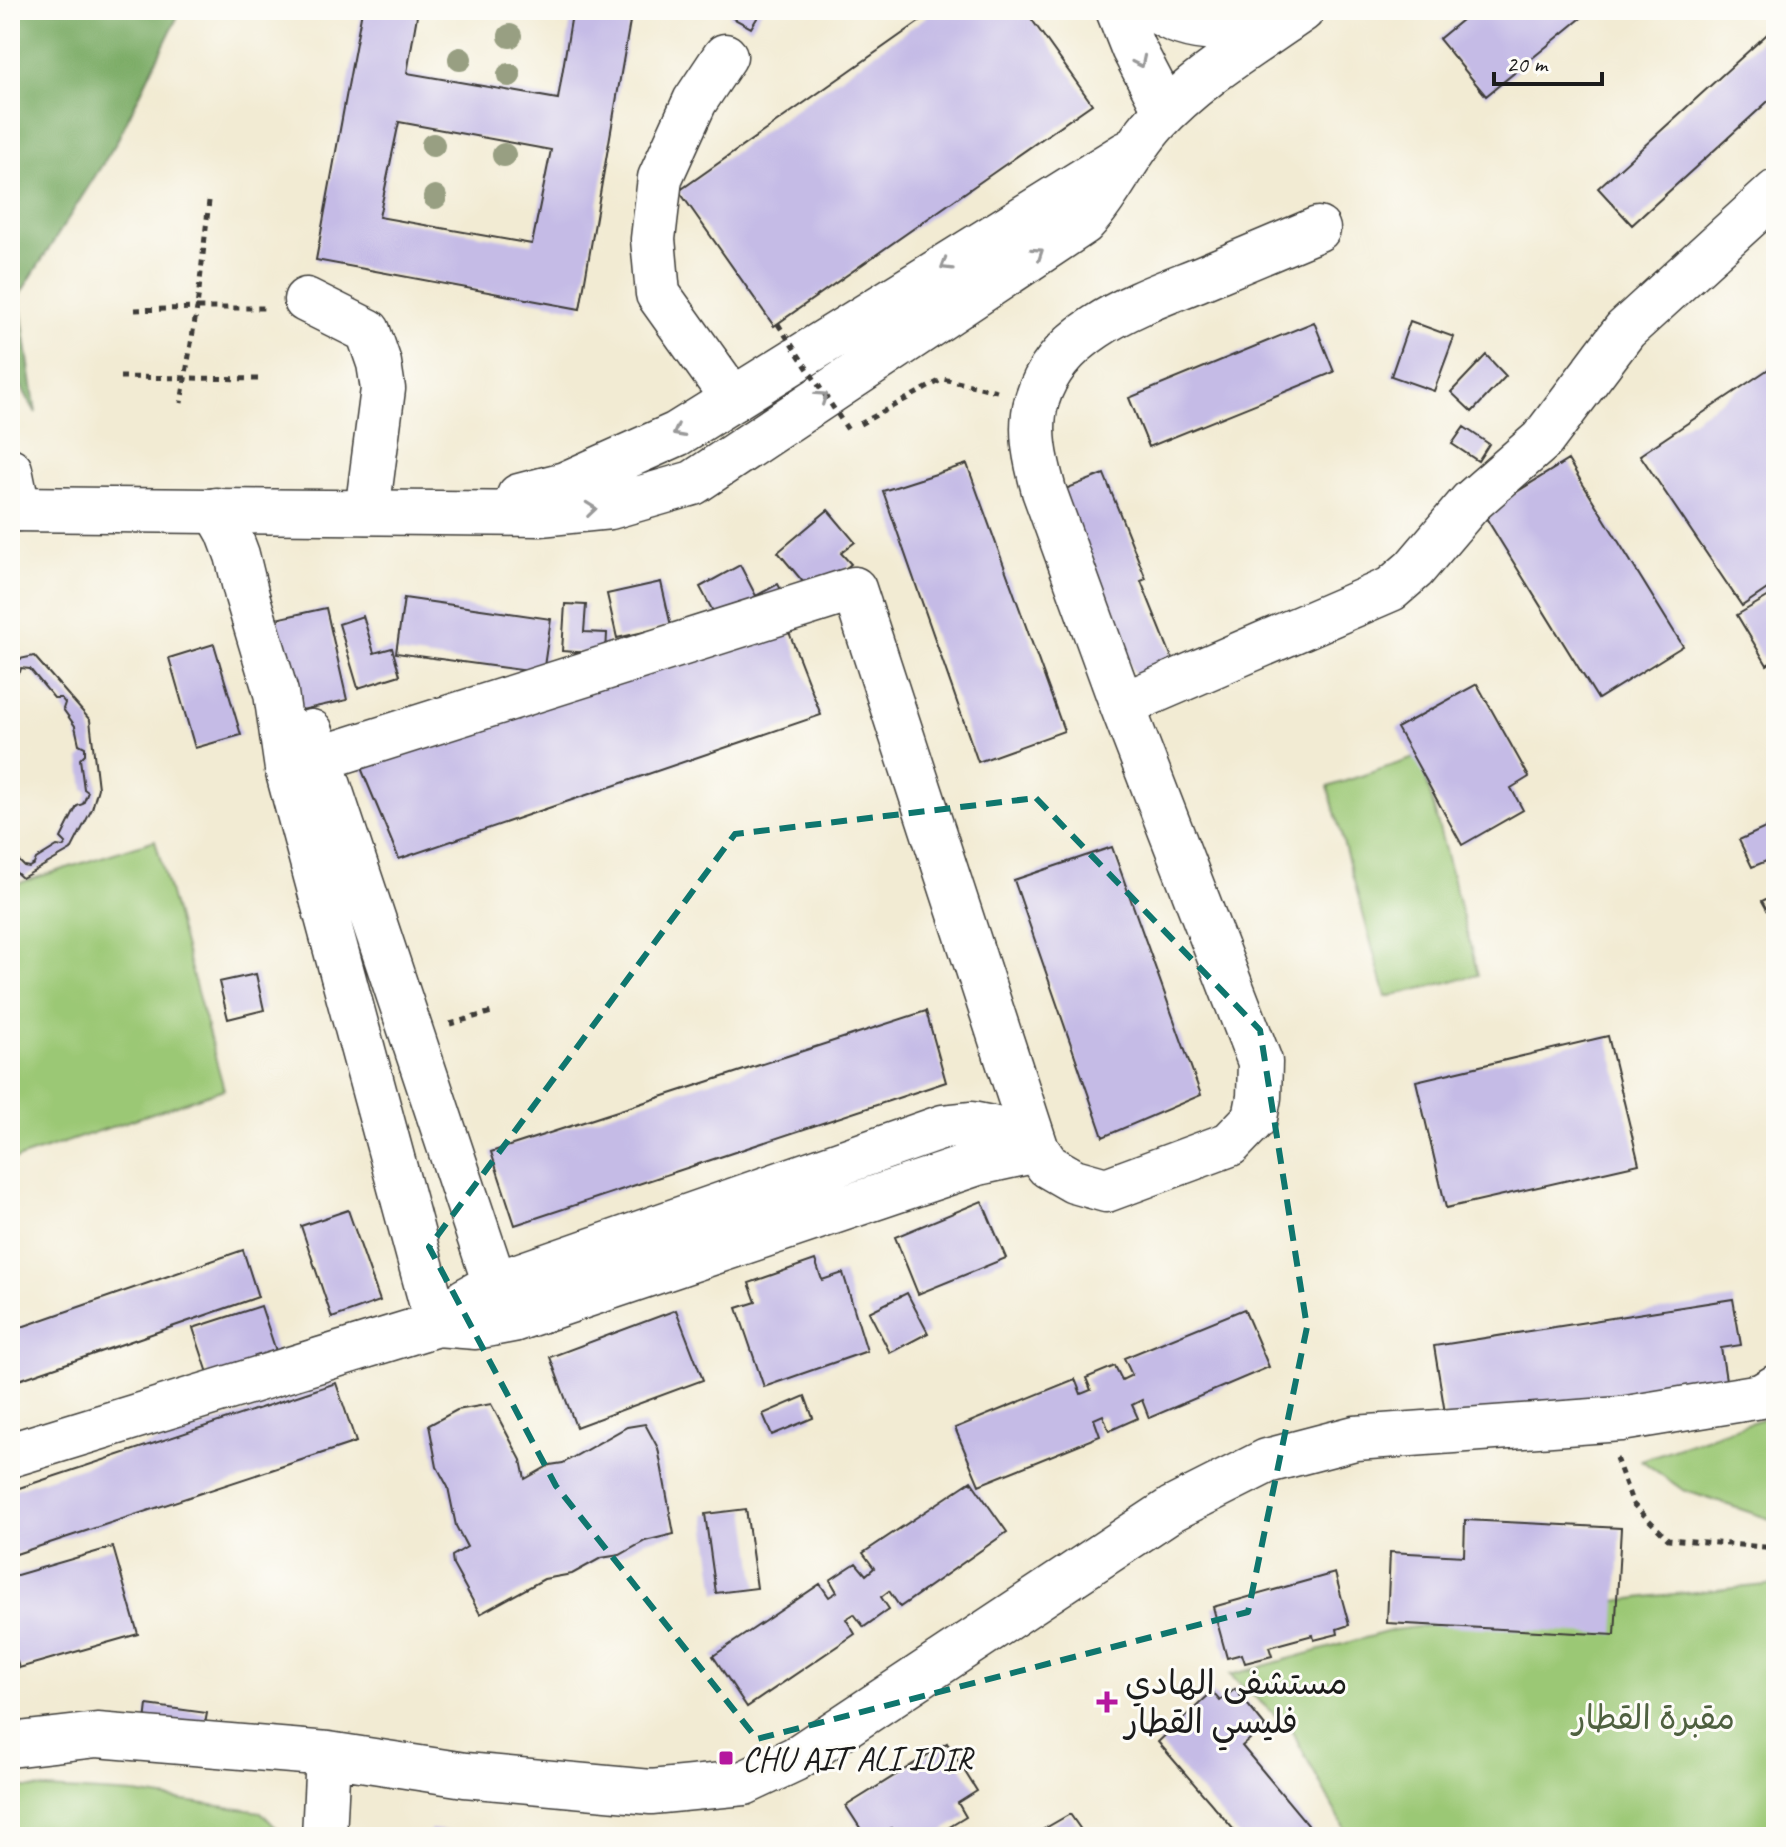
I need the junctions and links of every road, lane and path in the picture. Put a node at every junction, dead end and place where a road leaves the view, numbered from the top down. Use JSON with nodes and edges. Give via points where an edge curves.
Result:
{"nodes":[{"id":1,"x":1118,"y":10,"type":"edge"},
{"id":2,"x":1156,"y":10,"type":"edge"},
{"id":3,"x":1294,"y":15,"type":"edge"},
{"id":4,"x":725,"y":56,"type":"dead end"},
{"id":5,"x":1166,"y":111,"type":"junction"},
{"id":6,"x":1132,"y":151,"type":"junction"},
{"id":7,"x":1776,"y":165,"type":"edge"},
{"id":8,"x":1776,"y":192,"type":"edge"},
{"id":9,"x":209,"y":201,"type":"dead end"},
{"id":10,"x":1318,"y":229,"type":"dead end"},
{"id":11,"x":286,"y":304,"type":"joint"},
{"id":12,"x":197,"y":308,"type":"junction"},
{"id":13,"x":135,"y":310,"type":"dead end"},
{"id":14,"x":778,"y":324,"type":"dead end"},
{"id":15,"x":120,"y":377,"type":"dead end"},
{"id":16,"x":185,"y":378,"type":"junction"},
{"id":17,"x":258,"y":379,"type":"dead end"},
{"id":18,"x":733,"y":399,"type":"junction"},
{"id":19,"x":1037,"y":400,"type":"junction"},
{"id":20,"x":181,"y":403,"type":"dead end"},
{"id":21,"x":1558,"y":422,"type":"junction"},
{"id":22,"x":13,"y":496,"type":"edge"},
{"id":23,"x":216,"y":510,"type":"junction"},
{"id":24,"x":267,"y":510,"type":"junction"},
{"id":25,"x":367,"y":512,"type":"junction"},
{"id":26,"x":458,"y":513,"type":"junction"},
{"id":27,"x":1122,"y":705,"type":"junction"},
{"id":28,"x":304,"y":764,"type":"junction"},
{"id":29,"x":1037,"y":1150,"type":"junction"},
{"id":30,"x":495,"y":1284,"type":"junction"},
{"id":31,"x":437,"y":1324,"type":"junction"},
{"id":32,"x":1776,"y":1387,"type":"edge"},
{"id":33,"x":10,"y":1455,"type":"edge"},
{"id":34,"x":1633,"y":1504,"type":"dead end"},
{"id":35,"x":1776,"y":1548,"type":"edge"},
{"id":36,"x":10,"y":1745,"type":"edge"},
{"id":37,"x":328,"y":1754,"type":"junction"},
{"id":38,"x":324,"y":1837,"type":"edge"}],
"edges":[{"from":1,"to":5,"type":"main road","one_way":true},
{"from":2,"to":3,"type":"main road","via":[[1188,26],[1222,30]]},
{"from":3,"to":5,"type":"main road"},
{"from":4,"to":18,"type":"main road","via":[[695,101],[660,178],[653,239],[658,294]]},
{"from":5,"to":6,"type":"main road"},
{"from":6,"to":18,"type":"main road","one_way":true},
{"from":26,"to":6,"type":"main road","one_way":true,"via":[[540,514],[610,507],[693,483],[1083,223]]},
{"from":7,"to":21,"type":"main road","via":[[1605,322]]},
{"from":8,"to":21,"type":"main road","via":[[1625,330]]},
{"from":9,"to":12,"type":"path"},
{"from":10,"to":19,"type":"main road","via":[[1126,309],[1066,351]]},
{"from":11,"to":12,"type":"path"},
{"from":11,"to":25,"type":"main road","via":[[368,331],[383,389]]},
{"from":12,"to":13,"type":"path"},
{"from":12,"to":16,"type":"path"},
{"from":14,"to":19,"type":"path","bridge":true,"via":[[848,430],[943,379]]},
{"from":15,"to":16,"type":"path"},
{"from":16,"to":17,"type":"path"},
{"from":16,"to":20,"type":"path"},
{"from":18,"to":26,"type":"main road","one_way":true,"via":[[677,434],[565,484]]},
{"from":19,"to":27,"type":"main road","via":[[1035,459]]},
{"from":21,"to":27,"type":"main road","via":[[1471,502],[1391,589]]},
{"from":22,"to":23,"type":"main road"},
{"from":23,"to":24,"type":"main road"},
{"from":23,"to":28,"type":"main road","via":[[237,555],[276,693]]},
{"from":24,"to":25,"type":"main road"},
{"from":24,"to":28,"type":"main road","via":[[257,564]]},
{"from":25,"to":26,"type":"main road"},
{"from":27,"to":29,"type":"main road","via":[[1260,1062],[1255,1118],[1230,1144],[1106,1190],[1048,1166]]},
{"from":28,"to":29,"type":"main road","via":[[854,589]]},
{"from":28,"to":30,"type":"main road"},
{"from":28,"to":31,"type":"main road"},
{"from":29,"to":30,"type":"main road","via":[[992,1128],[943,1127]]},
{"from":29,"to":31,"type":"main road","via":[[978,1163],[513,1320],[476,1327]]},
{"from":30,"to":31,"type":"main road"},
{"from":31,"to":33,"type":"main road"},
{"from":32,"to":37,"type":"main road","via":[[1761,1396],[1621,1419],[1355,1438],[1267,1461],[1172,1509],[795,1759],[744,1783],[651,1792],[465,1775]]},
{"from":34,"to":35,"type":"path","via":[[1668,1539]]},
{"from":36,"to":37,"type":"main road","via":[[97,1735]]},
{"from":37,"to":38,"type":"main road"}]}
